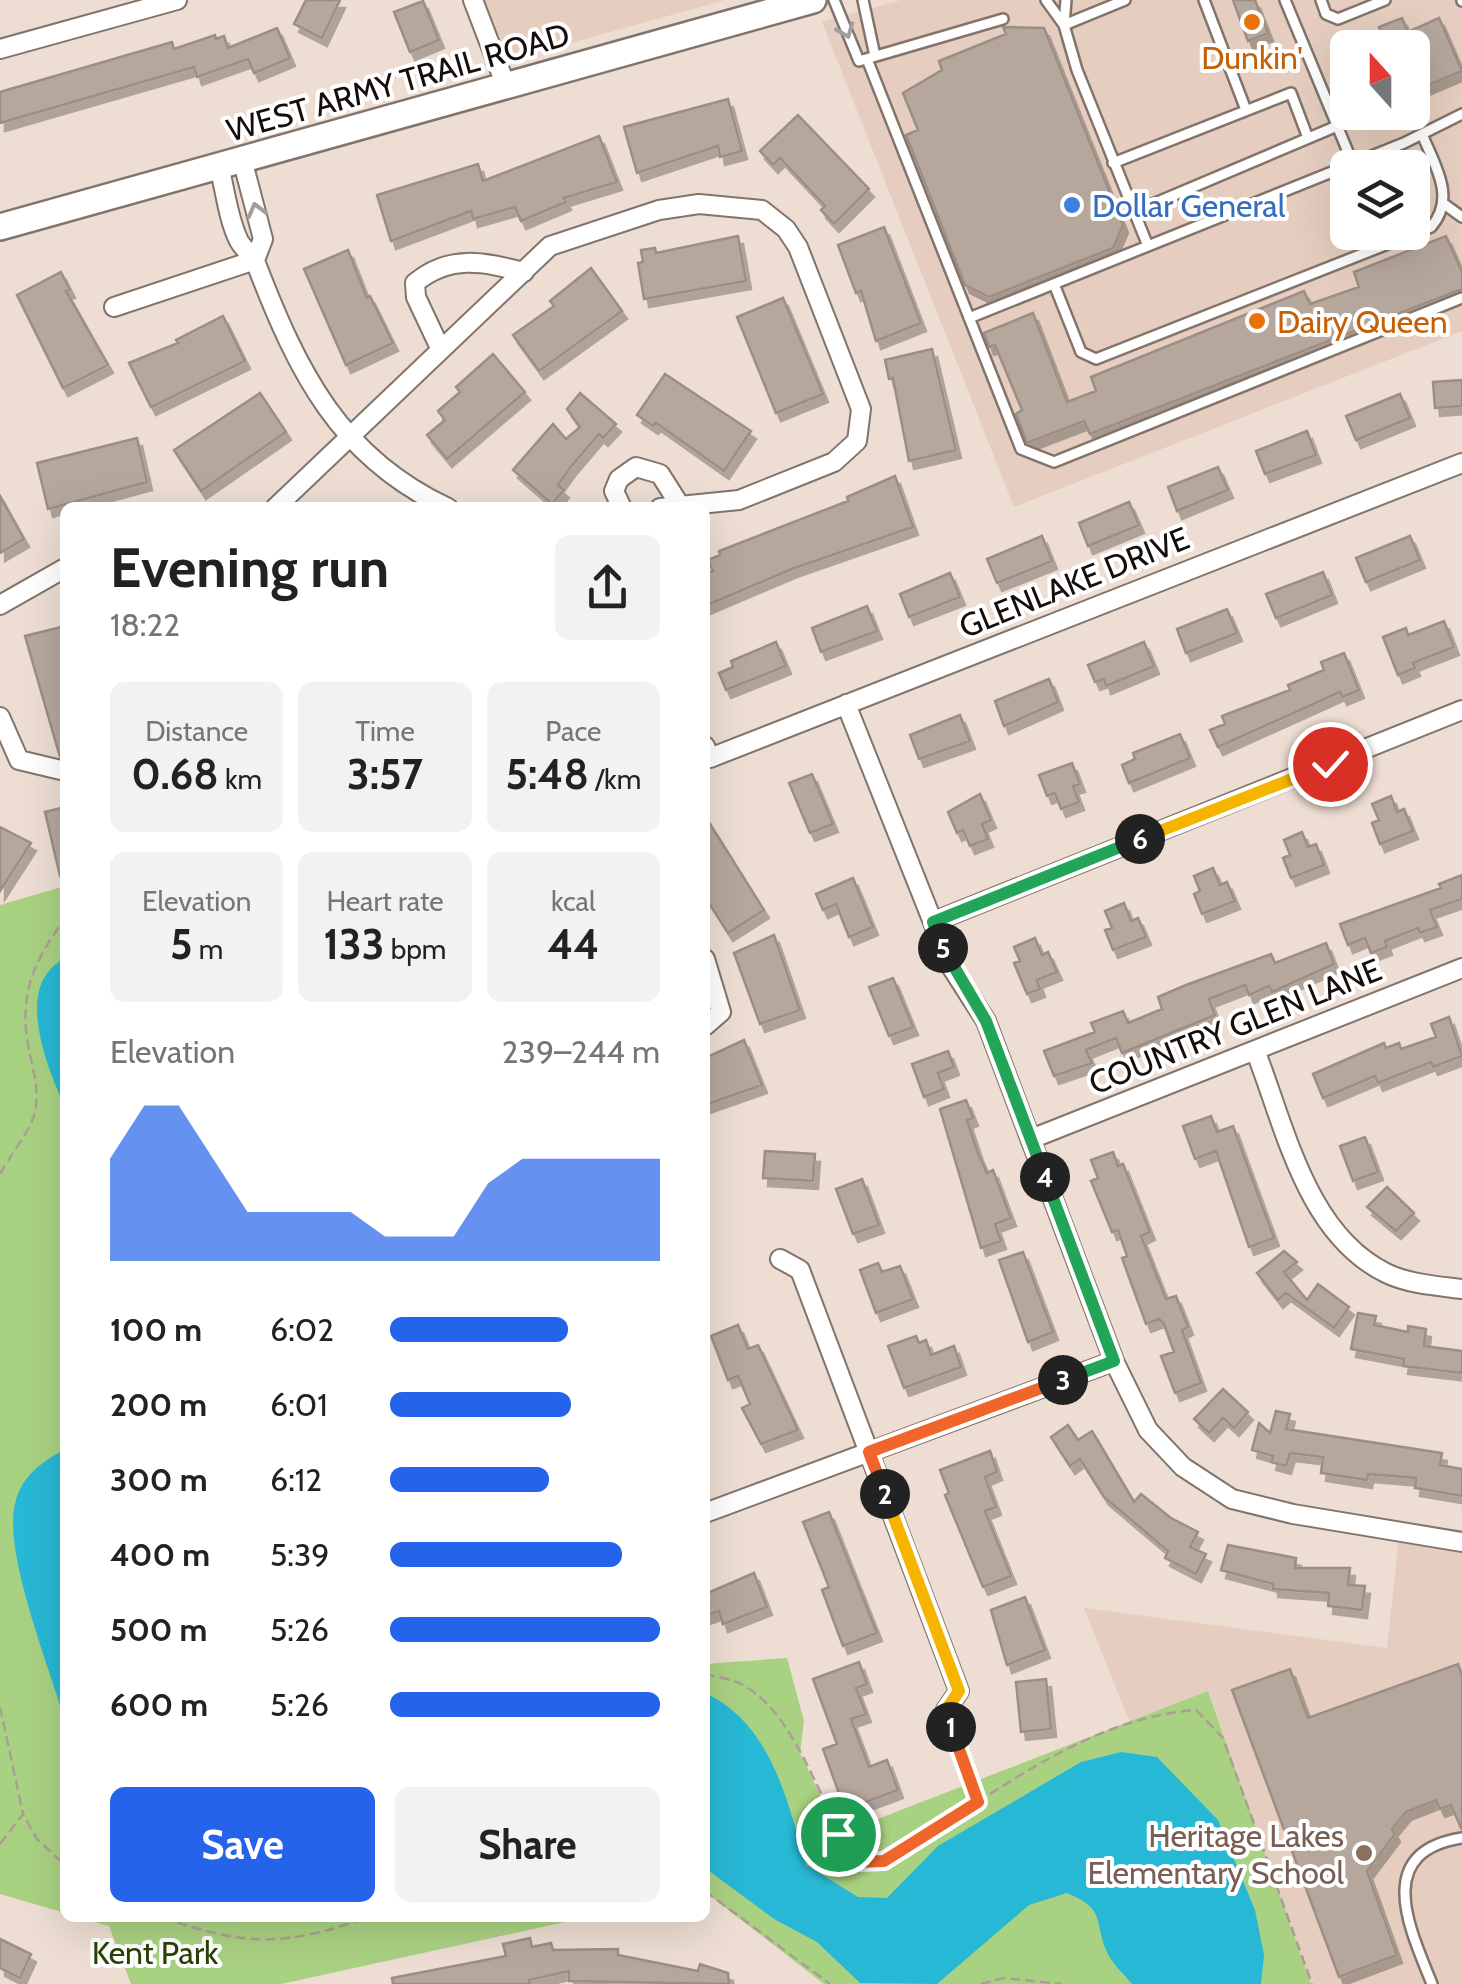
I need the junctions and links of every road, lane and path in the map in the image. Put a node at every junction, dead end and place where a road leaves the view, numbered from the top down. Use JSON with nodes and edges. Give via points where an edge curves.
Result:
{"nodes":[{"id":1,"x":178,"y":0,"type":"edge"},
{"id":2,"x":474,"y":0,"type":"edge"},
{"id":3,"x":813,"y":0,"type":"edge"},
{"id":4,"x":834,"y":0,"type":"edge"},
{"id":5,"x":863,"y":0,"type":"edge"},
{"id":6,"x":1046,"y":0,"type":"edge"},
{"id":7,"x":1066,"y":0,"type":"edge"},
{"id":8,"x":1126,"y":0,"type":"edge"},
{"id":9,"x":1204,"y":0,"type":"edge"},
{"id":10,"x":1285,"y":0,"type":"edge"},
{"id":11,"x":1321,"y":0,"type":"edge"},
{"id":12,"x":1385,"y":0,"type":"edge"},
{"id":13,"x":1002,"y":19,"type":"dead end"},
{"id":14,"x":1064,"y":25,"type":"junction"},
{"id":15,"x":0,"y":49,"type":"edge"},
{"id":16,"x":867,"y":59,"type":"junction"},
{"id":17,"x":506,"y":86,"type":"junction"},
{"id":18,"x":1330,"y":109,"type":"edge"},
{"id":19,"x":1246,"y":110,"type":"junction"},
{"id":20,"x":1462,"y":114,"type":"edge"},
{"id":21,"x":1330,"y":129,"type":"edge"},
{"id":22,"x":1422,"y":134,"type":"junction"},
{"id":23,"x":1308,"y":138,"type":"junction"},
{"id":24,"x":1385,"y":150,"type":"edge"},
{"id":25,"x":231,"y":162,"type":"junction"},
{"id":26,"x":1113,"y":162,"type":"junction"},
{"id":27,"x":1330,"y":173,"type":"edge"},
{"id":28,"x":1444,"y":204,"type":"junction"},
{"id":29,"x":1134,"y":212,"type":"junction"},
{"id":30,"x":1462,"y":217,"type":"edge"},
{"id":31,"x":0,"y":227,"type":"edge"},
{"id":32,"x":1148,"y":246,"type":"junction"},
{"id":33,"x":256,"y":260,"type":"junction"},
{"id":34,"x":524,"y":272,"type":"junction"},
{"id":35,"x":1054,"y":284,"type":"junction"},
{"id":36,"x":1462,"y":298,"type":"edge"},
{"id":37,"x":114,"y":307,"type":"dead end"},
{"id":38,"x":969,"y":318,"type":"junction"},
{"id":39,"x":440,"y":348,"type":"junction"},
{"id":40,"x":349,"y":439,"type":"junction"},
{"id":41,"x":1462,"y":463,"type":"edge"},
{"id":42,"x":281,"y":502,"type":"edge"},
{"id":43,"x":437,"y":502,"type":"edge"},
{"id":44,"x":619,"y":502,"type":"edge"},
{"id":45,"x":669,"y":502,"type":"edge"},
{"id":46,"x":710,"y":502,"type":"edge"},
{"id":47,"x":60,"y":571,"type":"edge"},
{"id":48,"x":0,"y":605,"type":"edge"},
{"id":49,"x":846,"y":704,"type":"junction"},
{"id":50,"x":1462,"y":710,"type":"edge"},
{"id":51,"x":0,"y":717,"type":"edge"},
{"id":52,"x":710,"y":751,"type":"edge"},
{"id":53,"x":60,"y":771,"type":"edge"},
{"id":54,"x":933,"y":922,"type":"junction"},
{"id":55,"x":60,"y":926,"type":"edge"},
{"id":56,"x":1462,"y":968,"type":"edge"},
{"id":57,"x":710,"y":976,"type":"edge"},
{"id":58,"x":710,"y":1022,"type":"edge"},
{"id":59,"x":1255,"y":1050,"type":"junction"},
{"id":60,"x":1031,"y":1139,"type":"junction"},
{"id":61,"x":0,"y":1174,"type":"edge"},
{"id":62,"x":780,"y":1260,"type":"dead end"},
{"id":63,"x":1462,"y":1290,"type":"edge"},
{"id":64,"x":1114,"y":1361,"type":"junction"},
{"id":65,"x":869,"y":1452,"type":"junction"},
{"id":66,"x":710,"y":1511,"type":"edge"},
{"id":67,"x":1462,"y":1542,"type":"edge"},
{"id":68,"x":710,"y":1675,"type":"edge"},
{"id":69,"x":0,"y":1707,"type":"edge"},
{"id":70,"x":946,"y":1710,"type":"joint"},
{"id":71,"x":978,"y":1802,"type":"junction"},
{"id":72,"x":23,"y":1814,"type":"junction"},
{"id":73,"x":1462,"y":1838,"type":"edge"},
{"id":74,"x":0,"y":1844,"type":"edge"},
{"id":75,"x":60,"y":1860,"type":"edge"},
{"id":76,"x":710,"y":1895,"type":"edge"},
{"id":77,"x":175,"y":1922,"type":"edge"},
{"id":78,"x":354,"y":1922,"type":"edge"},
{"id":79,"x":830,"y":1984,"type":"edge"},
{"id":80,"x":981,"y":1984,"type":"edge"},
{"id":81,"x":1062,"y":1984,"type":"edge"},
{"id":82,"x":1312,"y":1984,"type":"edge"},
{"id":83,"x":1432,"y":1984,"type":"edge"}],
"edges":[{"from":1,"to":15,"type":"street"},
{"from":2,"to":17,"type":"street"},
{"from":3,"to":17,"type":"main road","name":"WEST ARMY TRAIL ROAD"},
{"from":4,"to":16,"type":"lane","one_way":true},
{"from":5,"to":16,"type":"lane"},
{"from":6,"to":14,"type":"lane"},
{"from":7,"to":14,"type":"lane"},
{"from":8,"to":14,"type":"lane"},
{"from":9,"to":19,"type":"lane"},
{"from":10,"to":18,"type":"lane"},
{"from":11,"to":12,"type":"lane","via":[[1326,14],[1338,18]]},
{"from":13,"to":16,"type":"lane"},
{"from":14,"to":26,"type":"lane"},
{"from":16,"to":38,"type":"lane"},
{"from":17,"to":25,"type":"main road","name":"WEST ARMY TRAIL ROAD"},
{"from":19,"to":23,"type":"lane","via":[[1291,93]]},
{"from":19,"to":26,"type":"lane"},
{"from":20,"to":22,"type":"lane"},
{"from":21,"to":23,"type":"lane"},
{"from":22,"to":24,"type":"lane"},
{"from":22,"to":28,"type":"lane"},
{"from":23,"to":29,"type":"lane"},
{"from":25,"to":31,"type":"main road","name":"WEST ARMY TRAIL ROAD"},
{"from":25,"to":33,"type":"street","via":[[239,241]]},
{"from":26,"to":29,"type":"lane"},
{"from":27,"to":32,"type":"lane"},
{"from":28,"to":30,"type":"lane"},
{"from":28,"to":35,"type":"lane","via":[[1431,227],[1096,359],[1081,352]]},
{"from":29,"to":32,"type":"lane"},
{"from":32,"to":35,"type":"lane"},
{"from":33,"to":37,"type":"street"},
{"from":33,"to":40,"type":"street","via":[[291,353]]},
{"from":34,"to":39,"type":"street"},
{"from":34,"to":39,"type":"street","via":[[472,259],[430,271],[416,283]]},
{"from":34,"to":46,"type":"street","via":[[550,246],[659,210],[736,205],[762,210],[786,228],[861,409],[857,441],[834,462],[738,500]]},
{"from":35,"to":38,"type":"lane"},
{"from":36,"to":38,"type":"lane","via":[[1054,462],[1022,448]]},
{"from":39,"to":40,"type":"street"},
{"from":40,"to":42,"type":"street"},
{"from":40,"to":43,"type":"street"},
{"from":41,"to":49,"type":"street","name":"GLENLAKE DRIVE"},
{"from":44,"to":45,"type":"street","via":[[614,491],[636,467],[660,474]]},
{"from":47,"to":48,"type":"street"},
{"from":49,"to":52,"type":"street","name":"GLENLAKE DRIVE"},
{"from":49,"to":54,"type":"street"},
{"from":50,"to":54,"type":"street"},
{"from":51,"to":53,"type":"street","via":[[18,760]]},
{"from":54,"to":60,"type":"street","via":[[950,965],[986,1021]]},
{"from":55,"to":61,"type":"path","via":[[24,992],[35,1115]]},
{"from":56,"to":59,"type":"street","name":"COUNTRY GLEN LANE"},
{"from":57,"to":58,"type":"street","via":[[721,1012]]},
{"from":59,"to":60,"type":"street","name":"COUNTRY GLEN LANE"},
{"from":59,"to":63,"type":"street","via":[[1314,1198],[1341,1240],[1387,1274]]},
{"from":60,"to":64,"type":"street"},
{"from":62,"to":65,"type":"street","via":[[800,1270]]},
{"from":64,"to":65,"type":"street"},
{"from":64,"to":67,"type":"street","via":[[1148,1430],[1183,1467],[1232,1499]]},
{"from":65,"to":66,"type":"street"},
{"from":65,"to":70,"type":"street","via":[[959,1691]]},
{"from":68,"to":71,"type":"path","via":[[742,1684],[769,1706],[857,1862],[884,1861]]},
{"from":69,"to":72,"type":"path"},
{"from":70,"to":71,"type":"path"},
{"from":71,"to":82,"type":"path","via":[[1047,1760],[1128,1726],[1196,1710],[1223,1738]]},
{"from":72,"to":74,"type":"path"},
{"from":72,"to":75,"type":"path"},
{"from":73,"to":83,"type":"lane","via":[[1418,1859],[1403,1888],[1404,1910]]},
{"from":76,"to":79,"type":"path"},
{"from":77,"to":78,"type":"path","via":[[262,1942],[310,1937]]},
{"from":80,"to":81,"type":"path","via":[[1004,1978]]}]}
